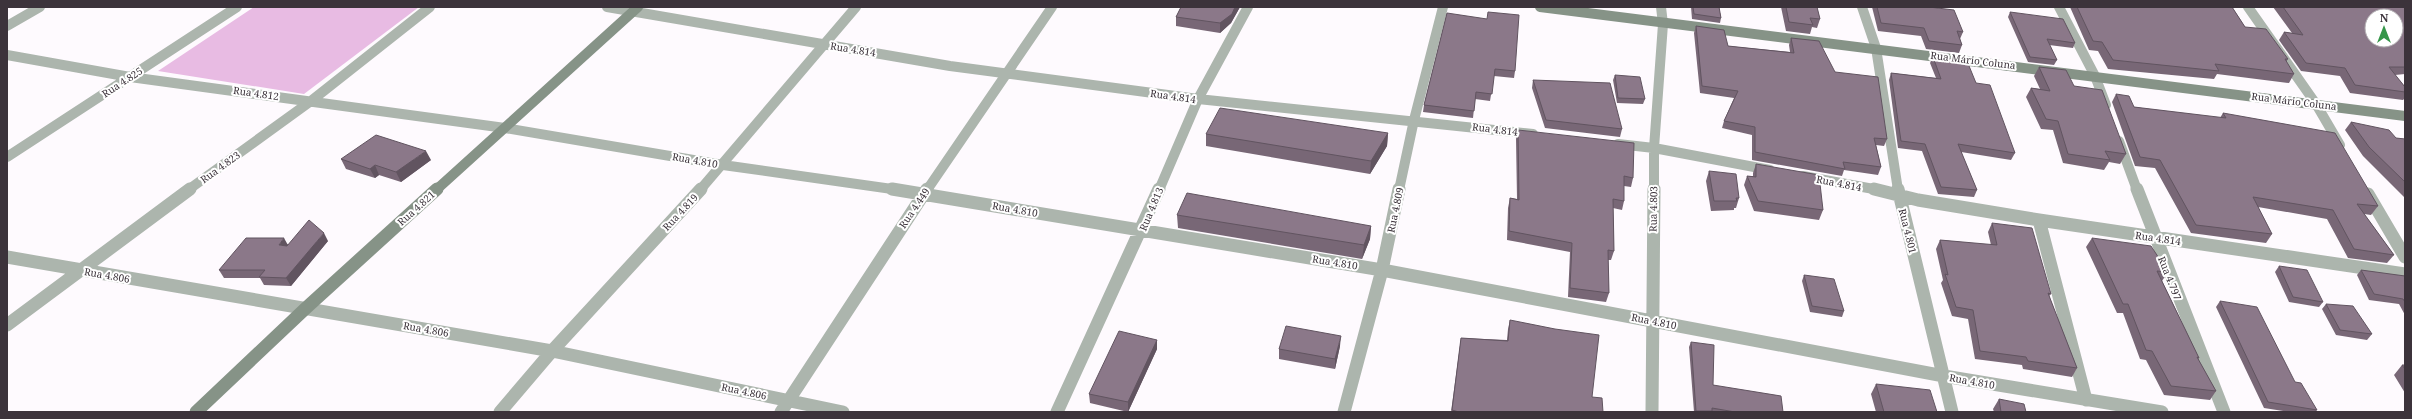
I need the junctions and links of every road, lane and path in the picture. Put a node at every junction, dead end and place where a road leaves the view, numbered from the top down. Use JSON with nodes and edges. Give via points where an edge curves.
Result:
{"nodes":[{"id":1,"x":40,"y":7,"type":"edge"},
{"id":2,"x":237,"y":7,"type":"edge"},
{"id":3,"x":430,"y":7,"type":"edge"},
{"id":4,"x":607,"y":7,"type":"edge"},
{"id":5,"x":856,"y":7,"type":"edge"},
{"id":6,"x":1052,"y":7,"type":"edge"},
{"id":7,"x":1248,"y":7,"type":"edge"},
{"id":8,"x":1443,"y":7,"type":"edge"},
{"id":9,"x":1540,"y":7,"type":"edge"},
{"id":10,"x":1661,"y":7,"type":"edge"},
{"id":11,"x":1862,"y":7,"type":"edge"},
{"id":12,"x":2059,"y":7,"type":"edge"},
{"id":13,"x":2248,"y":7,"type":"edge"},
{"id":14,"x":636,"y":9,"type":"edge"},
{"id":15,"x":1662,"y":24,"type":"junction"},
{"id":16,"x":7,"y":26,"type":"edge"},
{"id":17,"x":822,"y":44,"type":"junction"},
{"id":18,"x":1876,"y":48,"type":"junction"},
{"id":19,"x":7,"y":55,"type":"edge"},
{"id":20,"x":1008,"y":72,"type":"junction"},
{"id":21,"x":2095,"y":76,"type":"junction"},
{"id":22,"x":130,"y":77,"type":"junction"},
{"id":23,"x":1198,"y":99,"type":"junction"},
{"id":24,"x":311,"y":101,"type":"junction"},
{"id":25,"x":2316,"y":104,"type":"junction"},
{"id":26,"x":2405,"y":116,"type":"edge"},
{"id":27,"x":1414,"y":120,"type":"junction"},
{"id":28,"x":505,"y":128,"type":"junction"},
{"id":29,"x":1544,"y":135,"type":"edge"},
{"id":30,"x":1607,"y":142,"type":"edge"},
{"id":31,"x":1654,"y":148,"type":"junction"},
{"id":32,"x":7,"y":157,"type":"edge"},
{"id":33,"x":2347,"y":157,"type":"edge"},
{"id":34,"x":723,"y":165,"type":"junction"},
{"id":35,"x":2362,"y":184,"type":"edge"},
{"id":36,"x":924,"y":194,"type":"junction"},
{"id":37,"x":1899,"y":194,"type":"junction"},
{"id":38,"x":2039,"y":220,"type":"junction"},
{"id":39,"x":1141,"y":231,"type":"junction"},
{"id":40,"x":2154,"y":237,"type":"junction"},
{"id":41,"x":2405,"y":257,"type":"edge"},
{"id":42,"x":7,"y":258,"type":"edge"},
{"id":43,"x":79,"y":270,"type":"junction"},
{"id":44,"x":1382,"y":270,"type":"junction"},
{"id":45,"x":2405,"y":274,"type":"edge"},
{"id":46,"x":306,"y":308,"type":"junction"},
{"id":47,"x":1651,"y":320,"type":"junction"},
{"id":48,"x":7,"y":325,"type":"edge"},
{"id":49,"x":552,"y":351,"type":"junction"},
{"id":50,"x":1944,"y":376,"type":"junction"},
{"id":51,"x":788,"y":400,"type":"junction"},
{"id":52,"x":2086,"y":400,"type":"junction"},
{"id":53,"x":196,"y":412,"type":"edge"},
{"id":54,"x":500,"y":412,"type":"edge"},
{"id":55,"x":781,"y":412,"type":"edge"},
{"id":56,"x":843,"y":412,"type":"edge"},
{"id":57,"x":1057,"y":412,"type":"edge"},
{"id":58,"x":1344,"y":412,"type":"edge"},
{"id":59,"x":1652,"y":412,"type":"edge"},
{"id":60,"x":1952,"y":412,"type":"edge"},
{"id":61,"x":2162,"y":412,"type":"edge"},
{"id":62,"x":2224,"y":412,"type":"edge"}],
"edges":[{"from":1,"to":16,"type":"street"},
{"from":2,"to":22,"type":"street","name":"Rua 4.825"},
{"from":3,"to":24,"type":"street","name":"Rua 4.823"},
{"from":4,"to":14,"type":"street","name":"Rua 4.814"},
{"from":5,"to":17,"type":"street","name":"Rua 4.819"},
{"from":6,"to":20,"type":"street","name":"Rua 4.449"},
{"from":7,"to":23,"type":"street","name":"Rua 4.813"},
{"from":8,"to":27,"type":"street","name":"Rua 4.809"},
{"from":9,"to":15,"type":"main road","name":"Rua Mário Coluna"},
{"from":10,"to":15,"type":"street","name":"Rua 4.803"},
{"from":11,"to":18,"type":"street","name":"Rua 4.801"},
{"from":12,"to":21,"type":"street","name":"Rua 4.797"},
{"from":13,"to":25,"type":"street"},
{"from":14,"to":17,"type":"street","name":"Rua 4.814"},
{"from":14,"to":28,"type":"main road","name":"Rua 4.821"},
{"from":15,"to":18,"type":"main road","name":"Rua Mário Coluna"},
{"from":15,"to":31,"type":"street","name":"Rua 4.803"},
{"from":17,"to":20,"type":"street","name":"Rua 4.814","via":[[950,66]]},
{"from":17,"to":34,"type":"street","name":"Rua 4.819"},
{"from":18,"to":21,"type":"main road","name":"Rua Mário Coluna"},
{"from":18,"to":37,"type":"street","name":"Rua 4.801"},
{"from":19,"to":22,"type":"street","name":"Rua 4.812"},
{"from":20,"to":23,"type":"street","name":"Rua 4.814"},
{"from":20,"to":36,"type":"street","name":"Rua 4.449"},
{"from":21,"to":25,"type":"main road","name":"Rua Mário Coluna"},
{"from":21,"to":40,"type":"street","name":"Rua 4.797"},
{"from":22,"to":24,"type":"street","name":"Rua 4.812"},
{"from":22,"to":32,"type":"street","name":"Rua 4.825"},
{"from":23,"to":27,"type":"street","name":"Rua 4.814"},
{"from":23,"to":39,"type":"street","name":"Rua 4.813"},
{"from":24,"to":28,"type":"street","name":"Rua 4.812"},
{"from":24,"to":43,"type":"street","name":"Rua 4.823"},
{"from":25,"to":26,"type":"main road","name":"Rua Mário Coluna"},
{"from":25,"to":33,"type":"street"},
{"from":27,"to":29,"type":"street","name":"Rua 4.814"},
{"from":27,"to":44,"type":"street","name":"Rua 4.809"},
{"from":28,"to":34,"type":"street","name":"Rua 4.810"},
{"from":28,"to":46,"type":"main road","name":"Rua 4.821"},
{"from":30,"to":31,"type":"street","name":"Rua 4.814"},
{"from":31,"to":37,"type":"street","name":"Rua 4.814"},
{"from":31,"to":47,"type":"street","name":"Rua 4.803"},
{"from":34,"to":36,"type":"street","name":"Rua 4.810"},
{"from":34,"to":49,"type":"street","name":"Rua 4.819"},
{"from":35,"to":41,"type":"street"},
{"from":36,"to":39,"type":"street","name":"Rua 4.810"},
{"from":36,"to":51,"type":"street","name":"Rua 4.449"},
{"from":37,"to":38,"type":"street","name":"Rua 4.814","via":[[1918,200]]},
{"from":37,"to":50,"type":"street","name":"Rua 4.801"},
{"from":38,"to":40,"type":"street","name":"Rua 4.814"},
{"from":38,"to":52,"type":"street"},
{"from":39,"to":44,"type":"street","name":"Rua 4.810"},
{"from":39,"to":57,"type":"street","name":"Rua 4.813"},
{"from":40,"to":45,"type":"street","name":"Rua 4.814"},
{"from":40,"to":62,"type":"street","name":"Rua 4.797"},
{"from":42,"to":43,"type":"street","name":"Rua 4.806"},
{"from":43,"to":46,"type":"street","name":"Rua 4.806"},
{"from":43,"to":48,"type":"street","name":"Rua 4.823"},
{"from":44,"to":47,"type":"street","name":"Rua 4.810"},
{"from":44,"to":58,"type":"street","name":"Rua 4.809"},
{"from":46,"to":49,"type":"street","name":"Rua 4.806"},
{"from":46,"to":53,"type":"main road","name":"Rua 4.821"},
{"from":47,"to":50,"type":"street","name":"Rua 4.810"},
{"from":47,"to":59,"type":"street","name":"Rua 4.803"},
{"from":49,"to":51,"type":"street","name":"Rua 4.806"},
{"from":49,"to":54,"type":"street","name":"Rua 4.819"},
{"from":50,"to":52,"type":"street","name":"Rua 4.810"},
{"from":50,"to":60,"type":"street","name":"Rua 4.801"},
{"from":51,"to":55,"type":"street","name":"Rua 4.449"},
{"from":51,"to":56,"type":"street","name":"Rua 4.806"},
{"from":52,"to":61,"type":"street","name":"Rua 4.810"}]}
